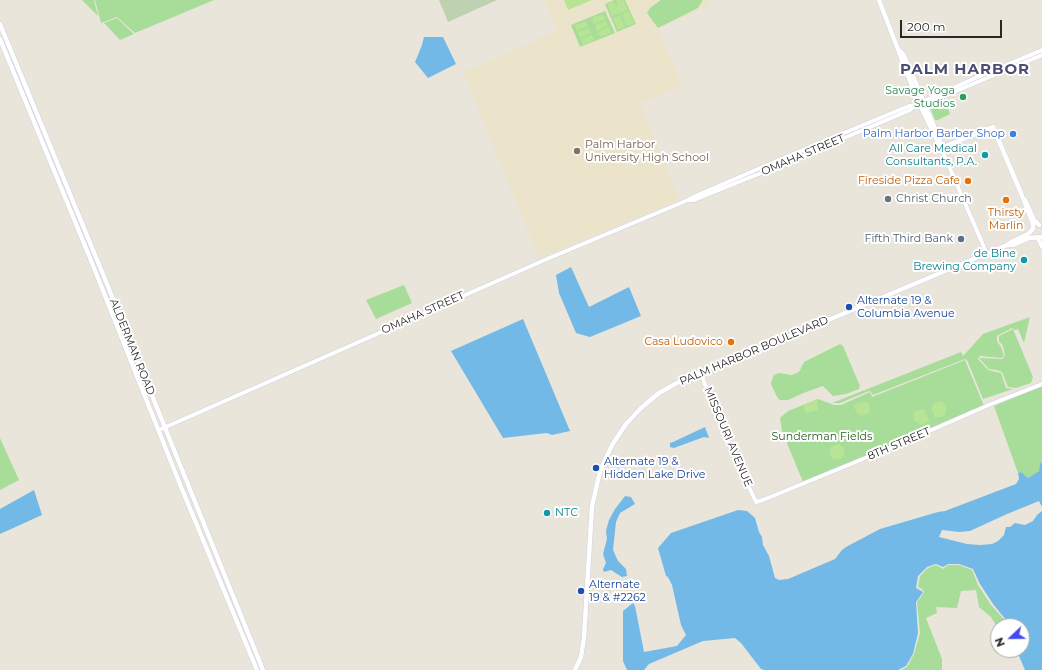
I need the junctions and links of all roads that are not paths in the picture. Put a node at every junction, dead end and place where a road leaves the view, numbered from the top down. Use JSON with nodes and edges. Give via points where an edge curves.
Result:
{"nodes":[{"id":1,"x":879,"y":0,"type":"edge"},
{"id":2,"x":0,"y":24,"type":"edge"},
{"id":3,"x":0,"y":40,"type":"edge"},
{"id":4,"x":1042,"y":50,"type":"edge"},
{"id":5,"x":1042,"y":55,"type":"edge"},
{"id":6,"x":921,"y":103,"type":"junction"},
{"id":7,"x":940,"y":148,"type":"junction"},
{"id":8,"x":1021,"y":193,"type":"junction"},
{"id":9,"x":1041,"y":226,"type":"edge"},
{"id":10,"x":1033,"y":230,"type":"junction"},
{"id":11,"x":1039,"y":238,"type":"edge"},
{"id":12,"x":1007,"y":245,"type":"junction"},
{"id":13,"x":1042,"y":247,"type":"edge"},
{"id":14,"x":987,"y":254,"type":"junction"},
{"id":15,"x":700,"y":372,"type":"junction"},
{"id":16,"x":1042,"y":384,"type":"edge"},
{"id":17,"x":165,"y":428,"type":"junction"},
{"id":18,"x":159,"y":430,"type":"junction"},
{"id":19,"x":756,"y":502,"type":"joint"},
{"id":20,"x":256,"y":670,"type":"edge"},
{"id":21,"x":263,"y":670,"type":"edge"},
{"id":22,"x":575,"y":670,"type":"edge"}],
"edges":[{"from":1,"to":6,"type":"main road"},
{"from":2,"to":17,"type":"main road","name":"ALDERMAN ROAD"},
{"from":3,"to":18,"type":"main road","name":"ALDERMAN ROAD"},
{"from":4,"to":6,"type":"street","name":"OMAHA STREET","via":[[973,78]]},
{"from":5,"to":6,"type":"street","name":"OMAHA STREET","via":[[932,101]]},
{"from":6,"to":7,"type":"main road"},
{"from":6,"to":17,"type":"street","name":"OMAHA STREET","via":[[872,121],[547,259]]},
{"from":7,"to":8,"type":"main road","via":[[993,127]]},
{"from":7,"to":14,"type":"street"},
{"from":8,"to":9,"type":"main road","via":[[1034,220]]},
{"from":8,"to":10,"type":"main road"},
{"from":9,"to":10,"type":"main road"},
{"from":10,"to":11,"type":"main road","via":[[1032,235]]},
{"from":10,"to":12,"type":"main road"},
{"from":11,"to":12,"type":"main road","via":[[1029,238]]},
{"from":11,"to":13,"type":"street"},
{"from":12,"to":14,"type":"main road"},
{"from":14,"to":15,"type":"main road","name":"PALM HARBOR BOULEVARD"},
{"from":15,"to":19,"type":"street","name":"MISSOURI AVENUE"},
{"from":15,"to":22,"type":"main road","name":"PALM HARBOR BOULEVARD","via":[[650,400],[626,424],[607,453],[592,506],[586,620],[583,646]]},
{"from":16,"to":19,"type":"street","name":"8TH STREET"},
{"from":17,"to":18,"type":"street","name":"OMAHA STREET"},
{"from":17,"to":21,"type":"main road","name":"ALDERMAN ROAD"},
{"from":18,"to":20,"type":"main road","name":"ALDERMAN ROAD"}]}
